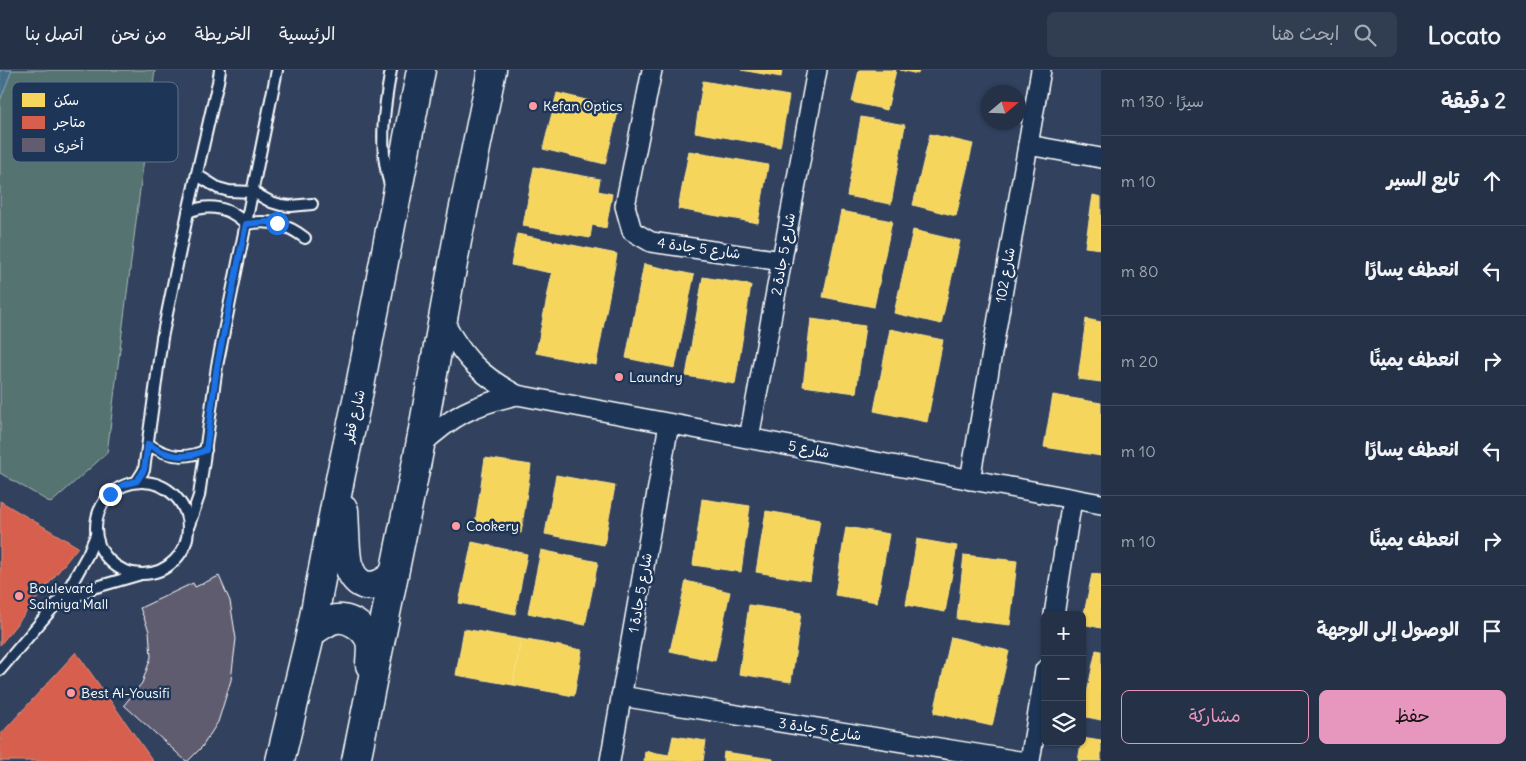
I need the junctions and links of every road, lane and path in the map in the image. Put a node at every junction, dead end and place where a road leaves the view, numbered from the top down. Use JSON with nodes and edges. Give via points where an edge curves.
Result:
{"nodes":[{"id":1,"x":220,"y":70,"type":"edge"},
{"id":2,"x":276,"y":70,"type":"edge"},
{"id":3,"x":390,"y":70,"type":"edge"},
{"id":4,"x":421,"y":70,"type":"edge"},
{"id":5,"x":481,"y":70,"type":"edge"},
{"id":6,"x":492,"y":70,"type":"edge"},
{"id":7,"x":652,"y":70,"type":"edge"},
{"id":8,"x":817,"y":70,"type":"edge"},
{"id":9,"x":1041,"y":70,"type":"edge"},
{"id":10,"x":1028,"y":145,"type":"junction"},
{"id":11,"x":476,"y":150,"type":"junction"},
{"id":12,"x":1101,"y":158,"type":"edge"},
{"id":13,"x":197,"y":175,"type":"junction"},
{"id":14,"x":252,"y":192,"type":"junction"},
{"id":15,"x":396,"y":203,"type":"junction"},
{"id":16,"x":312,"y":204,"type":"dead end"},
{"id":17,"x":188,"y":212,"type":"junction"},
{"id":18,"x":246,"y":224,"type":"junction"},
{"id":19,"x":305,"y":238,"type":"dead end"},
{"id":20,"x":782,"y":260,"type":"junction"},
{"id":21,"x":442,"y":319,"type":"junction"},
{"id":22,"x":517,"y":395,"type":"junction"},
{"id":23,"x":669,"y":424,"type":"junction"},
{"id":24,"x":750,"y":438,"type":"junction"},
{"id":25,"x":148,"y":444,"type":"junction"},
{"id":26,"x":420,"y":446,"type":"junction"},
{"id":27,"x":206,"y":450,"type":"junction"},
{"id":28,"x":341,"y":474,"type":"junction"},
{"id":29,"x":970,"y":480,"type":"junction"},
{"id":30,"x":137,"y":481,"type":"junction"},
{"id":31,"x":1072,"y":499,"type":"junction"},
{"id":32,"x":1101,"y":504,"type":"edge"},
{"id":33,"x":189,"y":525,"type":"junction"},
{"id":34,"x":96,"y":535,"type":"junction"},
{"id":35,"x":139,"y":575,"type":"junction"},
{"id":36,"x":392,"y":576,"type":"junction"},
{"id":37,"x":55,"y":607,"type":"junction"},
{"id":38,"x":1055,"y":611,"type":"edge"},
{"id":39,"x":311,"y":632,"type":"junction"},
{"id":40,"x":0,"y":670,"type":"edge"},
{"id":41,"x":1041,"y":694,"type":"edge"},
{"id":42,"x":369,"y":696,"type":"junction"},
{"id":43,"x":621,"y":696,"type":"junction"},
{"id":44,"x":280,"y":761,"type":"edge"},
{"id":45,"x":356,"y":761,"type":"edge"},
{"id":46,"x":610,"y":761,"type":"edge"},
{"id":47,"x":1019,"y":761,"type":"edge"},
{"id":48,"x":1030,"y":761,"type":"edge"}],
"edges":[{"from":1,"to":13,"type":"lane"},
{"from":2,"to":14,"type":"lane"},
{"from":3,"to":15,"type":"lane","via":[[383,142],[387,176]]},
{"from":4,"to":15,"type":"main road","name":"شارع قطر"},
{"from":5,"to":11,"type":"main road"},
{"from":6,"to":11,"type":"main road"},
{"from":7,"to":20,"type":"street","name":"شارع 5 جادة 4","via":[[625,206],[632,231],[651,242]]},
{"from":8,"to":20,"type":"street","name":"شارع 5 جادة 2"},
{"from":9,"to":10,"type":"street","name":"شارع 102"},
{"from":10,"to":12,"type":"street"},
{"from":10,"to":29,"type":"street","name":"شارع 102"},
{"from":11,"to":21,"type":"main road"},
{"from":13,"to":14,"type":"lane","via":[[229,191]]},
{"from":13,"to":17,"type":"lane"},
{"from":14,"to":16,"type":"lane","via":[[281,205]]},
{"from":14,"to":18,"type":"lane"},
{"from":15,"to":28,"type":"main road","name":"شارع قطر"},
{"from":17,"to":18,"type":"lane","via":[[209,206],[219,207],[239,216]]},
{"from":17,"to":25,"type":"lane","via":[[162,338]]},
{"from":18,"to":19,"type":"lane","via":[[277,223]]},
{"from":18,"to":27,"type":"lane","via":[[217,366]]},
{"from":20,"to":24,"type":"street","name":"شارع 5 جادة 2"},
{"from":21,"to":22,"type":"street","name":"شارع 5","via":[[473,364],[494,382]]},
{"from":21,"to":26,"type":"main road"},
{"from":22,"to":23,"type":"street","name":"شارع 5"},
{"from":22,"to":26,"type":"street","name":"شارع 5","via":[[464,412],[440,427]]},
{"from":23,"to":24,"type":"street","name":"شارع 5"},
{"from":23,"to":43,"type":"street","name":"شارع 5 جادة 1"},
{"from":24,"to":29,"type":"street","name":"شارع 5"},
{"from":25,"to":27,"type":"lane","via":[[176,457]]},
{"from":25,"to":30,"type":"lane","via":[[144,470]]},
{"from":26,"to":36,"type":"main road"},
{"from":27,"to":33,"type":"lane","via":[[199,496]]},
{"from":28,"to":36,"type":"main road","via":[[348,564],[358,582],[368,586],[382,585]]},
{"from":28,"to":39,"type":"main road","name":"شارع قطر"},
{"from":29,"to":31,"type":"street","name":"شارع 5"},
{"from":30,"to":33,"type":"lane","via":[[152,482],[178,497]]},
{"from":30,"to":34,"type":"lane","via":[[110,494],[96,520]]},
{"from":31,"to":32,"type":"street","name":"شارع 5"},
{"from":31,"to":38,"type":"street"},
{"from":33,"to":35,"type":"lane","via":[[184,548],[169,567]]},
{"from":34,"to":35,"type":"lane","via":[[101,550],[111,563]]},
{"from":34,"to":37,"type":"lane","via":[[79,573]]},
{"from":35,"to":37,"type":"lane","via":[[93,588]]},
{"from":36,"to":42,"type":"main road"},
{"from":37,"to":40,"type":"lane"},
{"from":39,"to":42,"type":"main road","via":[[333,620],[351,621],[361,627],[371,643]]},
{"from":39,"to":44,"type":"main road","name":"شارع قطر"},
{"from":41,"to":48,"type":"street"},
{"from":42,"to":45,"type":"main road"},
{"from":43,"to":46,"type":"street","name":"شارع 5 جادة 1"},
{"from":43,"to":47,"type":"street","name":"شارع 5 جادة 3"}]}
